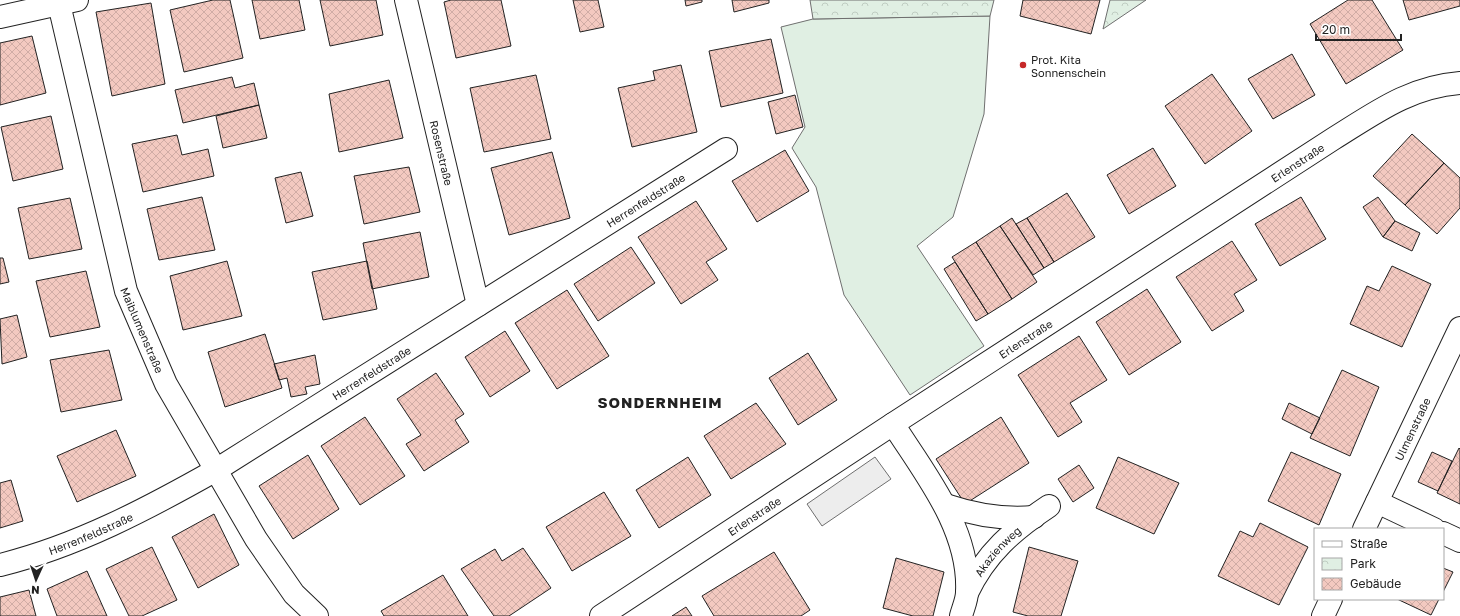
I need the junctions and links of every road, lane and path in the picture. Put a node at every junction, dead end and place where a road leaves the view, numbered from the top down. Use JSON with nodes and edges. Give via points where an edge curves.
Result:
{"nodes":[{"id":1,"x":406,"y":0,"type":"edge"},
{"id":2,"x":68,"y":2,"type":"edge"},
{"id":3,"x":0,"y":17,"type":"edge"},
{"id":4,"x":1460,"y":83,"type":"edge"},
{"id":5,"x":726,"y":149,"type":"dead end"},
{"id":6,"x":478,"y":305,"type":"junction"},
{"id":7,"x":1460,"y":328,"type":"edge"},
{"id":8,"x":893,"y":424,"type":"junction"},
{"id":9,"x":216,"y":470,"type":"junction"},
{"id":10,"x":1377,"y":502,"type":"junction"},
{"id":11,"x":945,"y":505,"type":"junction"},
{"id":12,"x":1364,"y":528,"type":"edge"},
{"id":13,"x":1432,"y":528,"type":"edge"},
{"id":14,"x":1444,"y":533,"type":"edge"},
{"id":15,"x":1460,"y":541,"type":"edge"},
{"id":16,"x":0,"y":565,"type":"edge"},
{"id":17,"x":967,"y":592,"type":"junction"},
{"id":18,"x":1331,"y":600,"type":"edge"},
{"id":19,"x":317,"y":616,"type":"edge"},
{"id":20,"x":601,"y":616,"type":"edge"},
{"id":21,"x":961,"y":616,"type":"edge"},
{"id":22,"x":1323,"y":616,"type":"edge"}],
"edges":[{"from":1,"to":6,"type":"street","name":"Rosenstraße"},
{"from":2,"to":3,"type":"street"},
{"from":2,"to":9,"type":"street","name":"Maiblumenstraße","via":[[126,291],[166,384]]},
{"from":4,"to":8,"type":"street","name":"Erlenstraße","via":[[1438,85],[1396,100]]},
{"from":5,"to":6,"type":"street","name":"Herrenfeldstraße"},
{"from":6,"to":9,"type":"street","name":"Herrenfeldstraße"},
{"from":7,"to":10,"type":"street","name":"Ulmenstraße"},
{"from":8,"to":11,"type":"street","name":"Akazienweg"},
{"from":8,"to":20,"type":"street","name":"Erlenstraße"},
{"from":9,"to":16,"type":"street","name":"Herrenfeldstraße","via":[[154,505],[94,533],[22,560]]},
{"from":9,"to":19,"type":"street","name":"Maiblumenstraße","via":[[256,539],[294,594]]},
{"from":10,"to":12,"type":"street","name":"Ulmenstraße"},
{"from":10,"to":13,"type":"street"},
{"from":11,"to":17,"type":"street","name":"Akazienweg","via":[[960,546]]},
{"from":11,"to":17,"type":"street","name":"Akazienweg","via":[[996,517],[1016,518],[1042,512],[994,550],[976,574]]},
{"from":14,"to":15,"type":"street"},
{"from":17,"to":21,"type":"street","name":"Akazienweg"},
{"from":18,"to":22,"type":"street"}]}
